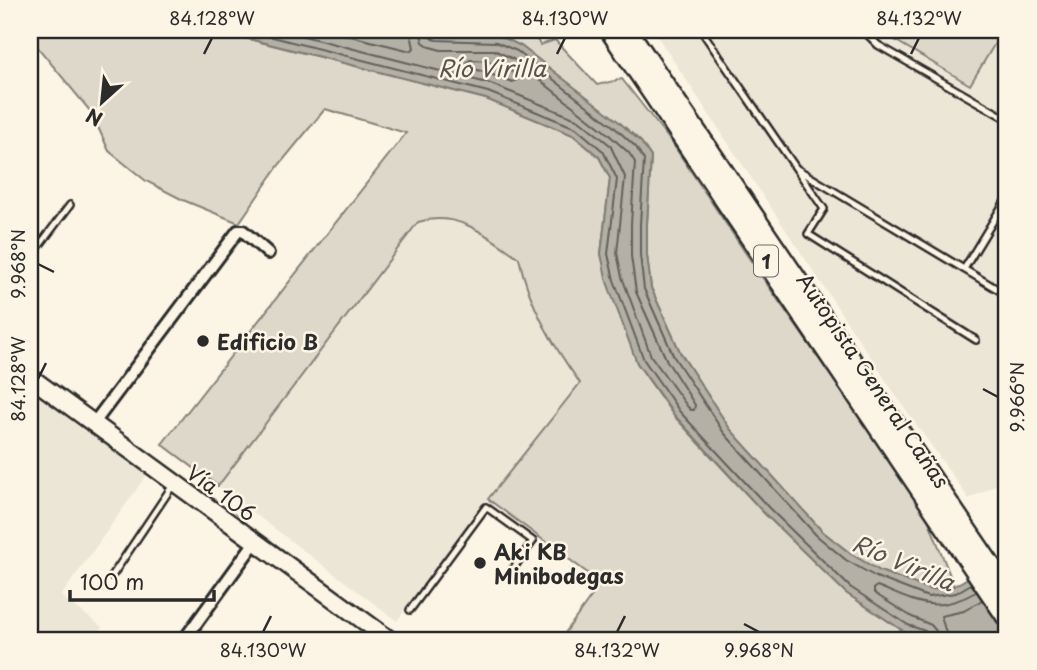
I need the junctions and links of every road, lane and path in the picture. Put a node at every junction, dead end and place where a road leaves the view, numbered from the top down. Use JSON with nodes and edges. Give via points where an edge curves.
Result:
{"nodes":[{"id":1,"x":610,"y":30,"type":"edge"},
{"id":2,"x":627,"y":30,"type":"edge"},
{"id":3,"x":701,"y":30,"type":"edge"},
{"id":4,"x":863,"y":30,"type":"edge"},
{"id":5,"x":1007,"y":119,"type":"edge"},
{"id":6,"x":794,"y":168,"type":"junction"},
{"id":7,"x":1007,"y":198,"type":"edge"},
{"id":8,"x":70,"y":205,"type":"dead end"},
{"id":9,"x":268,"y":253,"type":"dead end"},
{"id":10,"x":30,"y":258,"type":"edge"},
{"id":11,"x":964,"y":269,"type":"junction"},
{"id":12,"x":1007,"y":295,"type":"edge"},
{"id":13,"x":976,"y":340,"type":"dead end"},
{"id":14,"x":32,"y":383,"type":"edge"},
{"id":15,"x":94,"y":423,"type":"junction"},
{"id":16,"x":174,"y":483,"type":"junction"},
{"id":17,"x":928,"y":487,"type":"junction"},
{"id":18,"x":255,"y":542,"type":"junction"},
{"id":19,"x":510,"y":573,"type":"dead end"},
{"id":20,"x":112,"y":576,"type":"dead end"},
{"id":21,"x":1007,"y":590,"type":"edge"},
{"id":22,"x":410,"y":610,"type":"dead end"},
{"id":23,"x":1007,"y":617,"type":"edge"},
{"id":24,"x":184,"y":640,"type":"edge"},
{"id":25,"x":390,"y":640,"type":"edge"}],
"edges":[{"from":1,"to":17,"type":"highway","name":"Autopista General Cañas","number":"1"},
{"from":2,"to":17,"type":"highway","name":"Autopista General Cañas","number":"1"},
{"from":3,"to":6,"type":"lane"},
{"from":4,"to":5,"type":"lane","via":[[878,45]]},
{"from":6,"to":11,"type":"lane"},
{"from":6,"to":13,"type":"lane","via":[[824,209],[808,234]]},
{"from":7,"to":11,"type":"lane"},
{"from":8,"to":10,"type":"lane"},
{"from":9,"to":15,"type":"street","via":[[238,231]]},
{"from":11,"to":12,"type":"lane"},
{"from":14,"to":15,"type":"main road","name":"Vía 106"},
{"from":15,"to":16,"type":"main road","name":"Vía 106"},
{"from":16,"to":18,"type":"main road","name":"Vía 106"},
{"from":16,"to":20,"type":"lane"},
{"from":17,"to":21,"type":"highway","name":"Autopista General Cañas","number":"1"},
{"from":17,"to":23,"type":"highway","name":"Autopista General Cañas","number":"1"},
{"from":18,"to":24,"type":"street"},
{"from":18,"to":25,"type":"main road","name":"Vía 106"},
{"from":19,"to":22,"type":"lane","via":[[533,541],[486,507]]}]}
